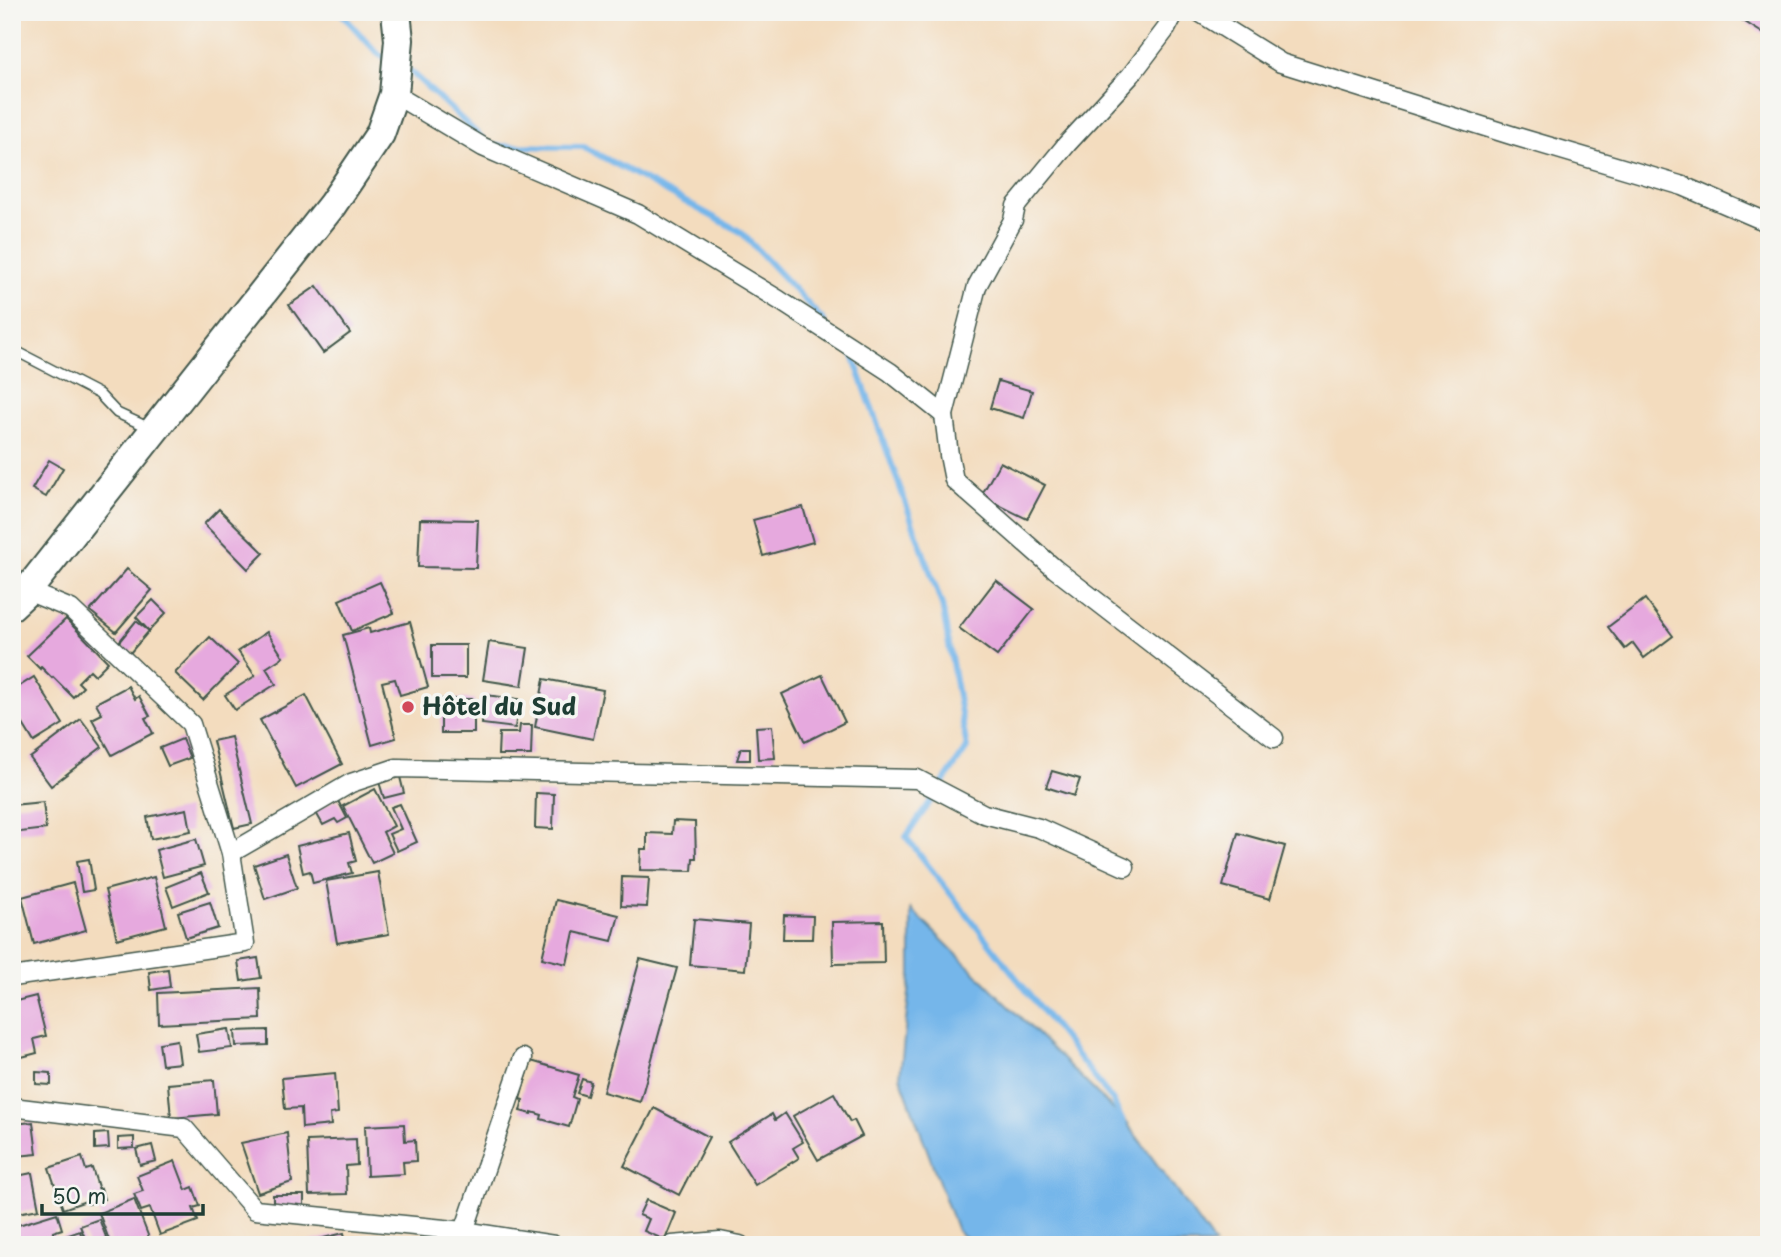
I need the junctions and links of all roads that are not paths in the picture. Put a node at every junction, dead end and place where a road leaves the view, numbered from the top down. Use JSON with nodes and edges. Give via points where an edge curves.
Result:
{"nodes":[{"id":1,"x":396,"y":12,"type":"edge"},
{"id":2,"x":1175,"y":12,"type":"edge"},
{"id":3,"x":1199,"y":12,"type":"edge"},
{"id":4,"x":392,"y":101,"type":"junction"},
{"id":5,"x":1769,"y":223,"type":"edge"},
{"id":6,"x":12,"y":349,"type":"edge"},
{"id":7,"x":944,"y":415,"type":"junction"},
{"id":8,"x":154,"y":430,"type":"junction"},
{"id":9,"x":20,"y":598,"type":"edge"},
{"id":10,"x":1274,"y":738,"type":"dead end"},
{"id":11,"x":231,"y":853,"type":"junction"},
{"id":12,"x":1125,"y":867,"type":"dead end"},
{"id":13,"x":12,"y":977,"type":"edge"},
{"id":14,"x":523,"y":1058,"type":"dead end"},
{"id":15,"x":12,"y":1107,"type":"edge"},
{"id":16,"x":464,"y":1231,"type":"junction"},
{"id":17,"x":554,"y":1245,"type":"edge"},
{"id":18,"x":672,"y":1245,"type":"edge"},
{"id":19,"x":740,"y":1245,"type":"edge"}],
"edges":[{"from":1,"to":4,"type":"main road","via":[[399,40]]},
{"from":2,"to":7,"type":"street","via":[[1131,75],[1016,206],[977,286]]},
{"from":3,"to":5,"type":"street","via":[[1281,62],[1683,186]]},
{"from":4,"to":7,"type":"street","via":[[638,214],[890,372]]},
{"from":4,"to":8,"type":"main road","via":[[380,134],[332,205]]},
{"from":6,"to":8,"type":"lane","via":[[99,394],[117,413]]},
{"from":7,"to":10,"type":"street","via":[[954,480],[1055,569]]},
{"from":8,"to":9,"type":"main road"},
{"from":9,"to":11,"type":"street","via":[[71,609],[191,724]]},
{"from":11,"to":12,"type":"street","via":[[351,783],[410,768],[917,779],[984,814],[1039,828]]},
{"from":11,"to":13,"type":"street","via":[[245,943]]},
{"from":14,"to":16,"type":"street"},
{"from":15,"to":16,"type":"street","via":[[184,1128],[255,1210]]},
{"from":16,"to":17,"type":"street"},
{"from":18,"to":19,"type":"street","via":[[720,1241]]}]}
